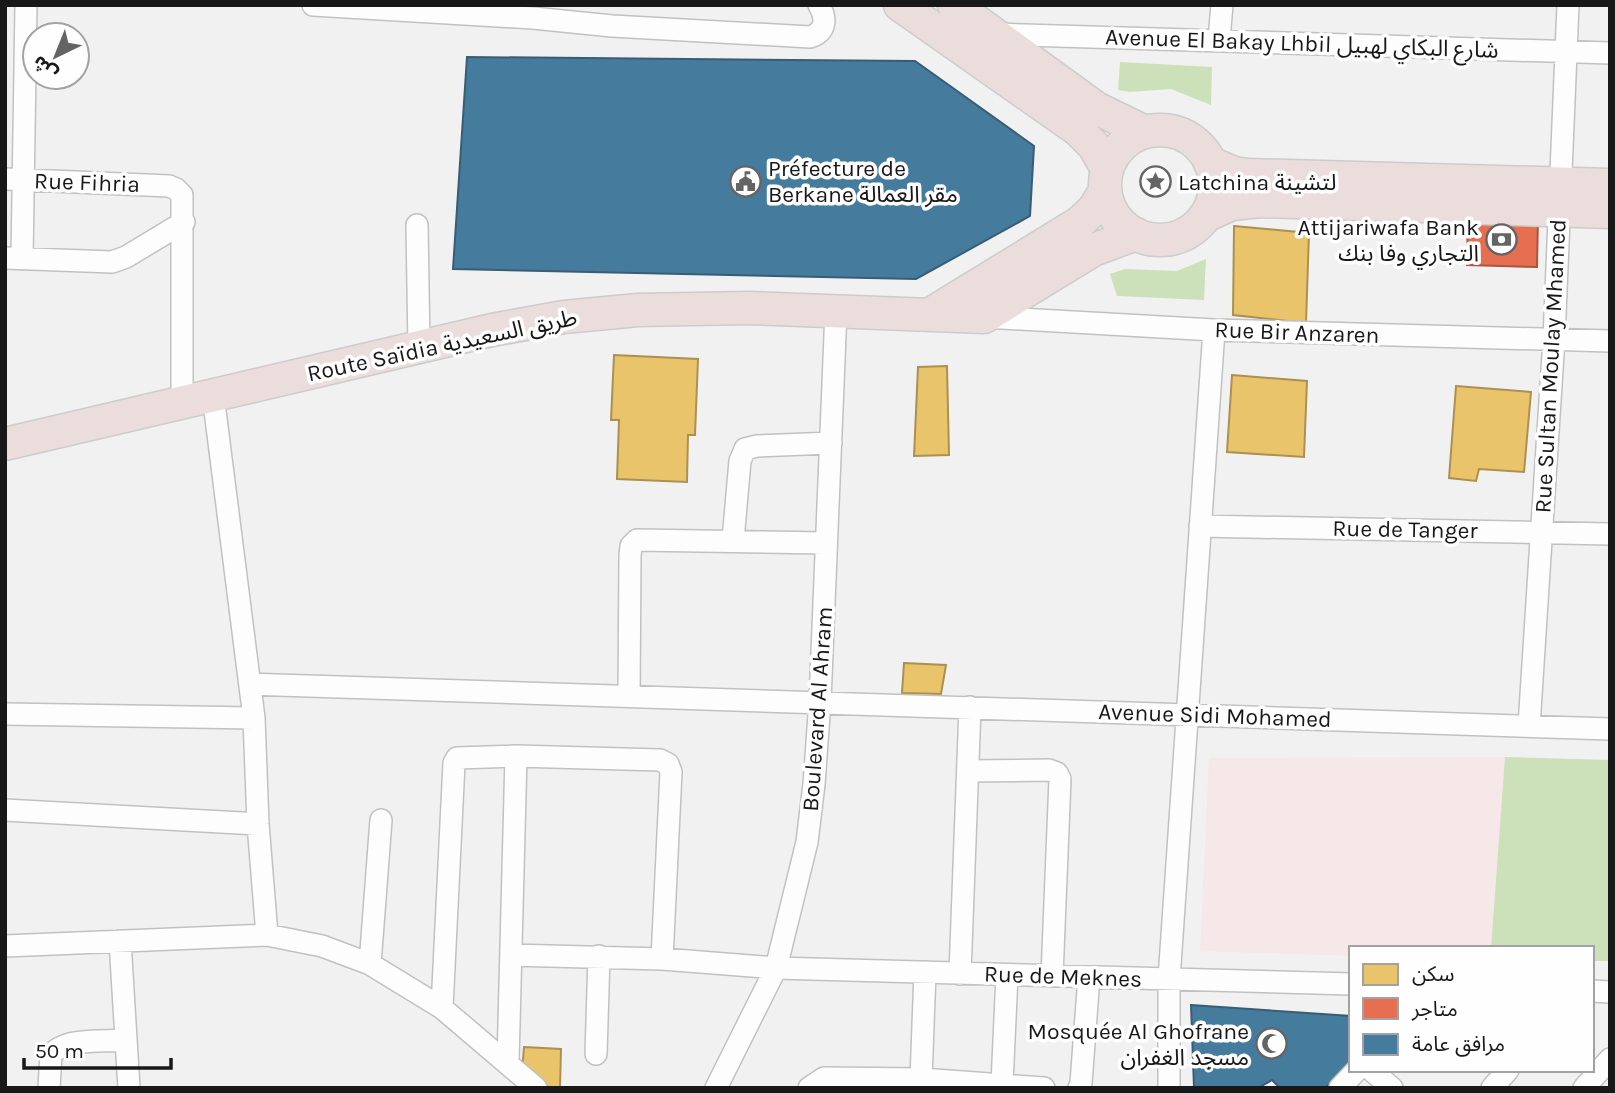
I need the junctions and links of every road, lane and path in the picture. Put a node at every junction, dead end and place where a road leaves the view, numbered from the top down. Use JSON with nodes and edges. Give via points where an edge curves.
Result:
{"nodes":[{"id":1,"x":26,"y":5,"type":"edge"},
{"id":2,"x":313,"y":5,"type":"edge"},
{"id":3,"x":819,"y":5,"type":"edge"},
{"id":4,"x":900,"y":5,"type":"edge"},
{"id":5,"x":954,"y":5,"type":"edge"},
{"id":6,"x":1222,"y":5,"type":"edge"},
{"id":7,"x":1568,"y":5,"type":"edge"},
{"id":8,"x":995,"y":34,"type":"junction"},
{"id":9,"x":1219,"y":39,"type":"junction"},
{"id":10,"x":1566,"y":52,"type":"junction"},
{"id":11,"x":1610,"y":53,"type":"edge"},
{"id":12,"x":1145,"y":132,"type":"junction"},
{"id":13,"x":1210,"y":163,"type":"junction"},
{"id":14,"x":14,"y":179,"type":"edge"},
{"id":15,"x":1106,"y":180,"type":"junction"},
{"id":16,"x":1610,"y":185,"type":"edge"},
{"id":17,"x":1559,"y":197,"type":"junction"},
{"id":18,"x":1610,"y":212,"type":"edge"},
{"id":19,"x":1205,"y":216,"type":"junction"},
{"id":20,"x":184,"y":222,"type":"junction"},
{"id":21,"x":417,"y":225,"type":"dead end"},
{"id":22,"x":1136,"y":234,"type":"junction"},
{"id":23,"x":14,"y":259,"type":"edge"},
{"id":24,"x":836,"y":312,"type":"junction"},
{"id":25,"x":929,"y":315,"type":"junction"},
{"id":26,"x":984,"y":317,"type":"junction"},
{"id":27,"x":1214,"y":330,"type":"junction"},
{"id":28,"x":1554,"y":339,"type":"junction"},
{"id":29,"x":1610,"y":341,"type":"edge"},
{"id":30,"x":418,"y":348,"type":"junction"},
{"id":31,"x":213,"y":395,"type":"junction"},
{"id":32,"x":182,"y":403,"type":"junction"},
{"id":33,"x":831,"y":443,"type":"junction"},
{"id":34,"x":5,"y":444,"type":"edge"},
{"id":35,"x":1200,"y":526,"type":"junction"},
{"id":36,"x":1541,"y":532,"type":"junction"},
{"id":37,"x":1610,"y":534,"type":"edge"},
{"id":38,"x":733,"y":540,"type":"junction"},
{"id":39,"x":826,"y":542,"type":"junction"},
{"id":40,"x":250,"y":684,"type":"junction"},
{"id":41,"x":629,"y":696,"type":"junction"},
{"id":42,"x":820,"y":701,"type":"junction"},
{"id":43,"x":970,"y":707,"type":"junction"},
{"id":44,"x":5,"y":714,"type":"edge"},
{"id":45,"x":1187,"y":714,"type":"junction"},
{"id":46,"x":254,"y":718,"type":"junction"},
{"id":47,"x":1530,"y":726,"type":"junction"},
{"id":48,"x":1610,"y":729,"type":"edge"},
{"id":49,"x":516,"y":756,"type":"junction"},
{"id":50,"x":968,"y":771,"type":"junction"},
{"id":51,"x":5,"y":810,"type":"edge"},
{"id":52,"x":381,"y":820,"type":"dead end"},
{"id":53,"x":258,"y":824,"type":"junction"},
{"id":54,"x":267,"y":935,"type":"junction"},
{"id":55,"x":120,"y":941,"type":"junction"},
{"id":56,"x":5,"y":946,"type":"edge"},
{"id":57,"x":511,"y":955,"type":"junction"},
{"id":58,"x":599,"y":956,"type":"junction"},
{"id":59,"x":662,"y":959,"type":"junction"},
{"id":60,"x":370,"y":964,"type":"junction"},
{"id":61,"x":776,"y":968,"type":"junction"},
{"id":62,"x":925,"y":972,"type":"junction"},
{"id":63,"x":960,"y":974,"type":"junction"},
{"id":64,"x":1007,"y":975,"type":"junction"},
{"id":65,"x":1052,"y":976,"type":"junction"},
{"id":66,"x":1089,"y":977,"type":"junction"},
{"id":67,"x":1169,"y":979,"type":"junction"},
{"id":68,"x":1349,"y":984,"type":"edge"},
{"id":69,"x":442,"y":1008,"type":"junction"},
{"id":70,"x":125,"y":1040,"type":"junction"},
{"id":71,"x":596,"y":1054,"type":"dead end"},
{"id":72,"x":508,"y":1062,"type":"junction"},
{"id":73,"x":1609,"y":1062,"type":"edge"},
{"id":74,"x":1355,"y":1072,"type":"edge"},
{"id":75,"x":1373,"y":1072,"type":"edge"},
{"id":76,"x":1506,"y":1072,"type":"edge"},
{"id":77,"x":920,"y":1079,"type":"junction"},
{"id":78,"x":873,"y":1084,"type":"edge"},
{"id":79,"x":1002,"y":1084,"type":"junction"},
{"id":80,"x":50,"y":1088,"type":"edge"},
{"id":81,"x":129,"y":1088,"type":"edge"},
{"id":82,"x":536,"y":1088,"type":"edge"},
{"id":83,"x":716,"y":1088,"type":"edge"},
{"id":84,"x":809,"y":1088,"type":"edge"},
{"id":85,"x":1044,"y":1088,"type":"edge"},
{"id":86,"x":1079,"y":1088,"type":"edge"},
{"id":87,"x":1169,"y":1088,"type":"edge"},
{"id":88,"x":1340,"y":1088,"type":"edge"},
{"id":89,"x":1392,"y":1088,"type":"edge"},
{"id":90,"x":1492,"y":1088,"type":"edge"},
{"id":91,"x":1584,"y":1088,"type":"edge"}],
"edges":[{"from":1,"to":14,"type":"street"},
{"from":2,"to":3,"type":"street","via":[[803,37],[816,35],[824,26]]},
{"from":4,"to":15,"type":"highway","via":[[1078,130],[1094,146]]},
{"from":5,"to":8,"type":"highway"},
{"from":6,"to":9,"type":"street"},
{"from":7,"to":10,"type":"street","name":"Rue Sultan Moulay Mhamed"},
{"from":8,"to":9,"type":"street","name":"Avenue El Bakay Lhbil شارع البكاي لهبيل"},
{"from":8,"to":12,"type":"highway","via":[[1096,108]]},
{"from":9,"to":10,"type":"street","name":"Avenue El Bakay Lhbil شارع البكاي لهبيل"},
{"from":10,"to":11,"type":"street","name":"Avenue El Bakay Lhbil شارع البكاي لهبيل"},
{"from":10,"to":17,"type":"street","name":"Rue Sultan Moulay Mhamed"},
{"from":12,"to":13,"type":"highway","via":[[1167,130],[1188,138]]},
{"from":12,"to":15,"type":"highway","via":[[1125,142],[1111,159]]},
{"from":13,"to":17,"type":"highway","via":[[1248,175]]},
{"from":13,"to":19,"type":"highway","via":[[1213,196]]},
{"from":14,"to":20,"type":"street","name":"Rue Fihria","via":[[169,186],[182,195]]},
{"from":14,"to":23,"type":"street"},
{"from":15,"to":22,"type":"highway","via":[[1107,202],[1118,221]]},
{"from":15,"to":25,"type":"highway","via":[[1094,209],[1079,223]]},
{"from":16,"to":17,"type":"highway"},
{"from":17,"to":18,"type":"highway"},
{"from":17,"to":19,"type":"highway","via":[[1260,201],[1232,204]]},
{"from":17,"to":28,"type":"street","name":"Rue Sultan Moulay Mhamed"},
{"from":19,"to":22,"type":"highway","via":[[1189,231],[1168,239]]},
{"from":20,"to":23,"type":"street","via":[[112,262]]},
{"from":20,"to":32,"type":"street"},
{"from":21,"to":30,"type":"street"},
{"from":22,"to":26,"type":"highway","via":[[1093,250]]},
{"from":24,"to":25,"type":"highway","name":"Route Saïdia طريق السعيدية"},
{"from":24,"to":30,"type":"highway","name":"Route Saïdia طريق السعيدية","via":[[749,308],[601,312]]},
{"from":24,"to":33,"type":"street","name":"Boulevard Al Ahram"},
{"from":25,"to":26,"type":"highway","name":"Route Saïdia طريق السعيدية"},
{"from":26,"to":27,"type":"street","name":"Rue Bir Anzaren"},
{"from":27,"to":28,"type":"street","name":"Rue Bir Anzaren"},
{"from":27,"to":35,"type":"street"},
{"from":28,"to":29,"type":"street","name":"Rue Bir Anzaren"},
{"from":28,"to":36,"type":"street","name":"Rue Sultan Moulay Mhamed"},
{"from":30,"to":31,"type":"highway","name":"Route Saïdia طريق السعيدية"},
{"from":31,"to":32,"type":"highway","name":"Route Saïdia طريق السعيدية"},
{"from":31,"to":40,"type":"street"},
{"from":32,"to":34,"type":"highway","name":"Route Saïdia طريق السعيدية"},
{"from":33,"to":38,"type":"street","via":[[745,449]]},
{"from":33,"to":39,"type":"street","name":"Boulevard Al Ahram"},
{"from":35,"to":36,"type":"street","name":"Rue de Tanger"},
{"from":35,"to":45,"type":"street"},
{"from":36,"to":37,"type":"street","name":"Rue de Tanger"},
{"from":36,"to":47,"type":"street","name":"Rue Sultan Moulay Mhamed"},
{"from":38,"to":39,"type":"street"},
{"from":38,"to":41,"type":"street","via":[[645,539],[631,546]]},
{"from":39,"to":42,"type":"street","name":"Boulevard Al Ahram"},
{"from":40,"to":41,"type":"street","name":"Avenue Sidi Mohamed"},
{"from":40,"to":46,"type":"street"},
{"from":41,"to":42,"type":"street","name":"Avenue Sidi Mohamed"},
{"from":42,"to":43,"type":"street","name":"Avenue Sidi Mohamed"},
{"from":42,"to":61,"type":"street","name":"Boulevard Al Ahram","via":[[807,842]]},
{"from":43,"to":45,"type":"street","name":"Avenue Sidi Mohamed"},
{"from":43,"to":50,"type":"street"},
{"from":44,"to":46,"type":"street"},
{"from":45,"to":47,"type":"street","name":"Avenue Sidi Mohamed"},
{"from":45,"to":67,"type":"street"},
{"from":46,"to":53,"type":"street"},
{"from":47,"to":48,"type":"street","name":"Avenue Sidi Mohamed"},
{"from":49,"to":57,"type":"street"},
{"from":49,"to":59,"type":"street","via":[[660,760],[668,764]]},
{"from":49,"to":69,"type":"street","via":[[462,757],[454,763]]},
{"from":50,"to":63,"type":"street"},
{"from":50,"to":65,"type":"street","via":[[1049,770],[1060,779]]},
{"from":51,"to":53,"type":"street"},
{"from":52,"to":60,"type":"street"},
{"from":53,"to":54,"type":"street"},
{"from":54,"to":55,"type":"street"},
{"from":54,"to":60,"type":"street","via":[[322,946]]},
{"from":55,"to":56,"type":"street"},
{"from":55,"to":70,"type":"street"},
{"from":57,"to":58,"type":"street","name":"Rue de Meknes"},
{"from":57,"to":72,"type":"street"},
{"from":58,"to":59,"type":"street","name":"Rue de Meknes"},
{"from":58,"to":71,"type":"street"},
{"from":59,"to":61,"type":"street","name":"Rue de Meknes"},
{"from":60,"to":69,"type":"street"},
{"from":61,"to":62,"type":"street","name":"Rue de Meknes"},
{"from":61,"to":83,"type":"street","name":"Boulevard Al Ahram"},
{"from":62,"to":63,"type":"street","name":"Rue de Meknes"},
{"from":62,"to":77,"type":"street"},
{"from":63,"to":64,"type":"street","name":"Rue de Meknes"},
{"from":64,"to":65,"type":"street","name":"Rue de Meknes"},
{"from":64,"to":79,"type":"street"},
{"from":65,"to":66,"type":"street","name":"Rue de Meknes"},
{"from":66,"to":67,"type":"street","name":"Rue de Meknes"},
{"from":66,"to":86,"type":"street"},
{"from":67,"to":68,"type":"street","name":"Rue de Meknes"},
{"from":67,"to":87,"type":"street"},
{"from":69,"to":72,"type":"street"},
{"from":70,"to":80,"type":"street","via":[[57,1047],[51,1055]]},
{"from":70,"to":81,"type":"street"},
{"from":72,"to":82,"type":"street"},
{"from":73,"to":91,"type":"street"},
{"from":74,"to":88,"type":"street"},
{"from":75,"to":89,"type":"street"},
{"from":76,"to":90,"type":"street"},
{"from":77,"to":78,"type":"street"},
{"from":77,"to":79,"type":"street"},
{"from":78,"to":84,"type":"street","via":[[824,1078]]},
{"from":79,"to":85,"type":"street"}]}
